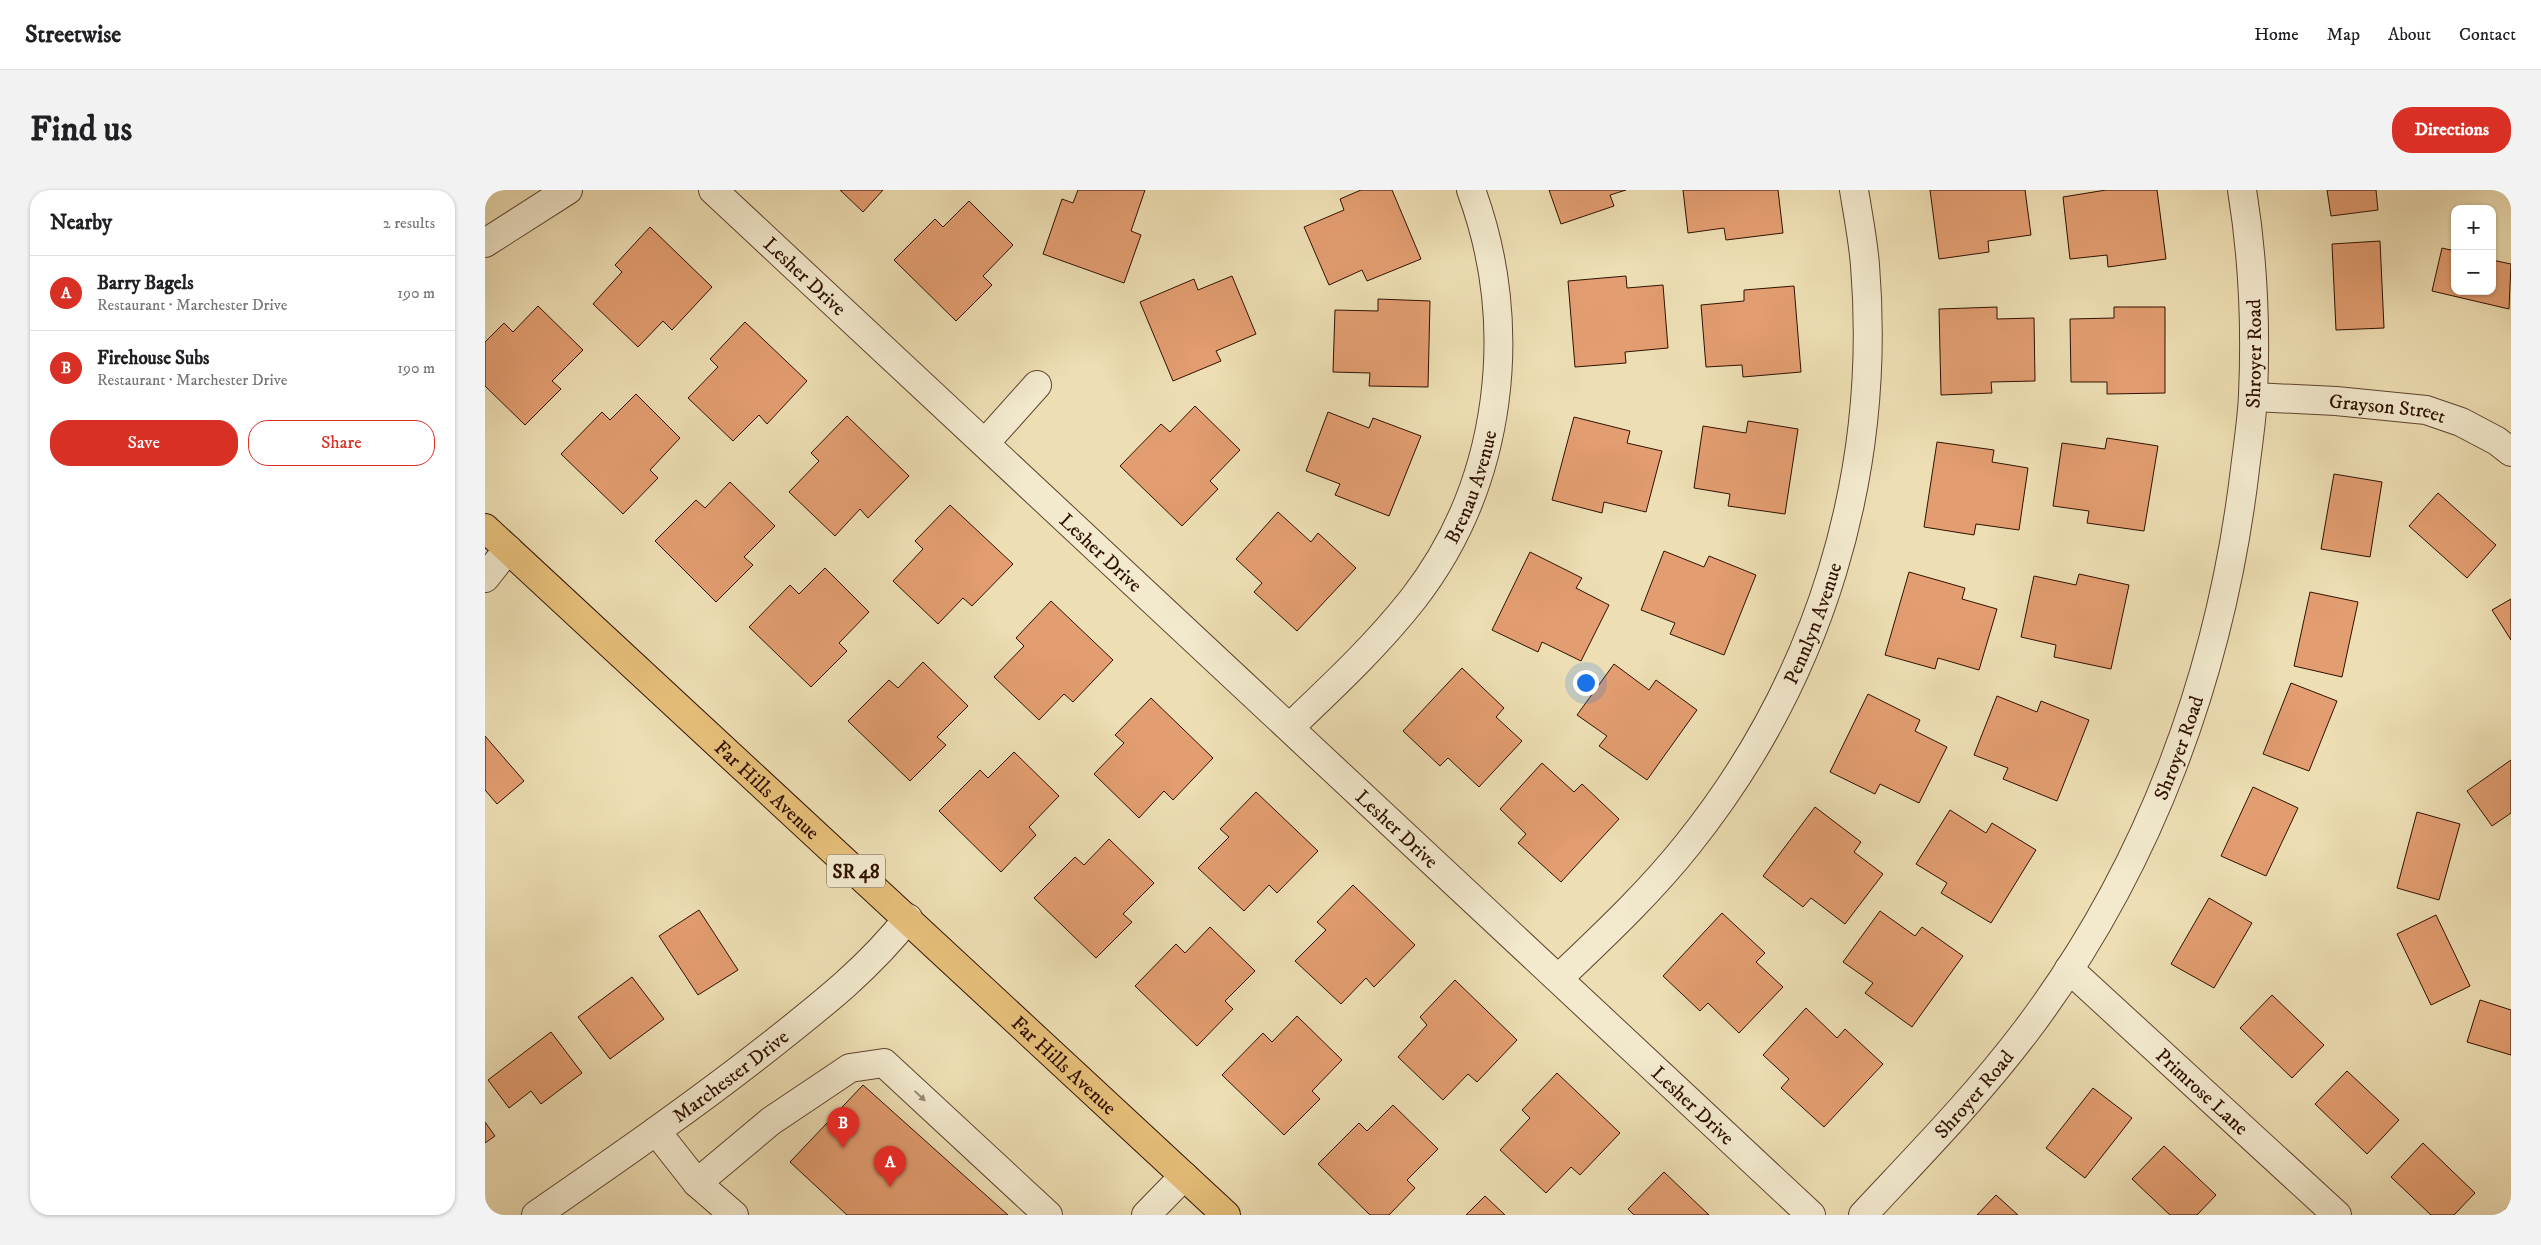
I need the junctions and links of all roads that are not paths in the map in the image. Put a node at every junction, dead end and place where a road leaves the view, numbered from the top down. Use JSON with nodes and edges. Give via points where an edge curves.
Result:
{"nodes":[{"id":1,"x":568,"y":190,"type":"edge"},
{"id":2,"x":713,"y":190,"type":"edge"},
{"id":3,"x":1471,"y":190,"type":"edge"},
{"id":4,"x":1854,"y":190,"type":"edge"},
{"id":5,"x":2242,"y":190,"type":"edge"},
{"id":6,"x":485,"y":243,"type":"edge"},
{"id":7,"x":1037,"y":385,"type":"dead end"},
{"id":8,"x":2253,"y":397,"type":"junction"},
{"id":9,"x":985,"y":443,"type":"junction"},
{"id":10,"x":2511,"y":452,"type":"edge"},
{"id":11,"x":485,"y":528,"type":"edge"},
{"id":12,"x":508,"y":549,"type":"junction"},
{"id":13,"x":485,"y":578,"type":"edge"},
{"id":14,"x":1290,"y":727,"type":"junction"},
{"id":15,"x":908,"y":918,"type":"junction"},
{"id":16,"x":2069,"y":968,"type":"junction"},
{"id":17,"x":1559,"y":978,"type":"junction"},
{"id":18,"x":656,"y":1131,"type":"junction"},
{"id":19,"x":1184,"y":1176,"type":"junction"},
{"id":20,"x":697,"y":1183,"type":"junction"},
{"id":21,"x":536,"y":1215,"type":"edge"},
{"id":22,"x":734,"y":1215,"type":"edge"},
{"id":23,"x":1048,"y":1215,"type":"edge"},
{"id":24,"x":1146,"y":1215,"type":"edge"},
{"id":25,"x":1226,"y":1215,"type":"edge"},
{"id":26,"x":1811,"y":1215,"type":"edge"},
{"id":27,"x":1863,"y":1215,"type":"edge"},
{"id":28,"x":2337,"y":1215,"type":"edge"}],
"edges":[{"from":1,"to":6,"type":"street"},
{"from":2,"to":9,"type":"street","name":"Lesher Drive"},
{"from":3,"to":14,"type":"street","name":"Brenau Avenue","via":[[1482,219],[1494,273],[1500,325],[1498,387],[1488,444],[1470,496],[1447,545],[1414,597],[1375,644]]},
{"from":4,"to":17,"type":"street","name":"Pennlyn Avenue","via":[[1865,264],[1868,345],[1862,436],[1850,511],[1833,576],[1808,644],[1772,720],[1737,778],[1693,837],[1629,910]]},
{"from":5,"to":8,"type":"street","name":"Shroyer Road","via":[[2253,306]]},
{"from":7,"to":9,"type":"street"},
{"from":8,"to":10,"type":"street","name":"Grayson Street","via":[[2426,410],[2461,422]]},
{"from":8,"to":16,"type":"street","name":"Shroyer Road","via":[[2229,574],[2197,702],[2165,788],[2123,876]]},
{"from":9,"to":14,"type":"street","name":"Lesher Drive"},
{"from":11,"to":12,"type":"main road","name":"Far Hills Avenue","number":"SR 48"},
{"from":12,"to":13,"type":"street"},
{"from":12,"to":15,"type":"main road","name":"Far Hills Avenue","number":"SR 48"},
{"from":14,"to":17,"type":"street","name":"Lesher Drive"},
{"from":15,"to":18,"type":"street","name":"Marchester Drive","via":[[889,943],[845,987]]},
{"from":15,"to":19,"type":"main road","name":"Far Hills Avenue","number":"SR 48"},
{"from":16,"to":27,"type":"street","name":"Shroyer Road","via":[[2027,1030],[1968,1103]]},
{"from":16,"to":28,"type":"street","name":"Primrose Lane"},
{"from":17,"to":26,"type":"street","name":"Lesher Drive"},
{"from":18,"to":20,"type":"street"},
{"from":18,"to":21,"type":"street","name":"Marchester Drive"},
{"from":19,"to":24,"type":"street"},
{"from":19,"to":25,"type":"main road","name":"Far Hills Avenue","number":"SR 48"},
{"from":20,"to":22,"type":"street"},
{"from":20,"to":23,"type":"street","one_way":true,"via":[[771,1120],[851,1068],[884,1063]]}]}
